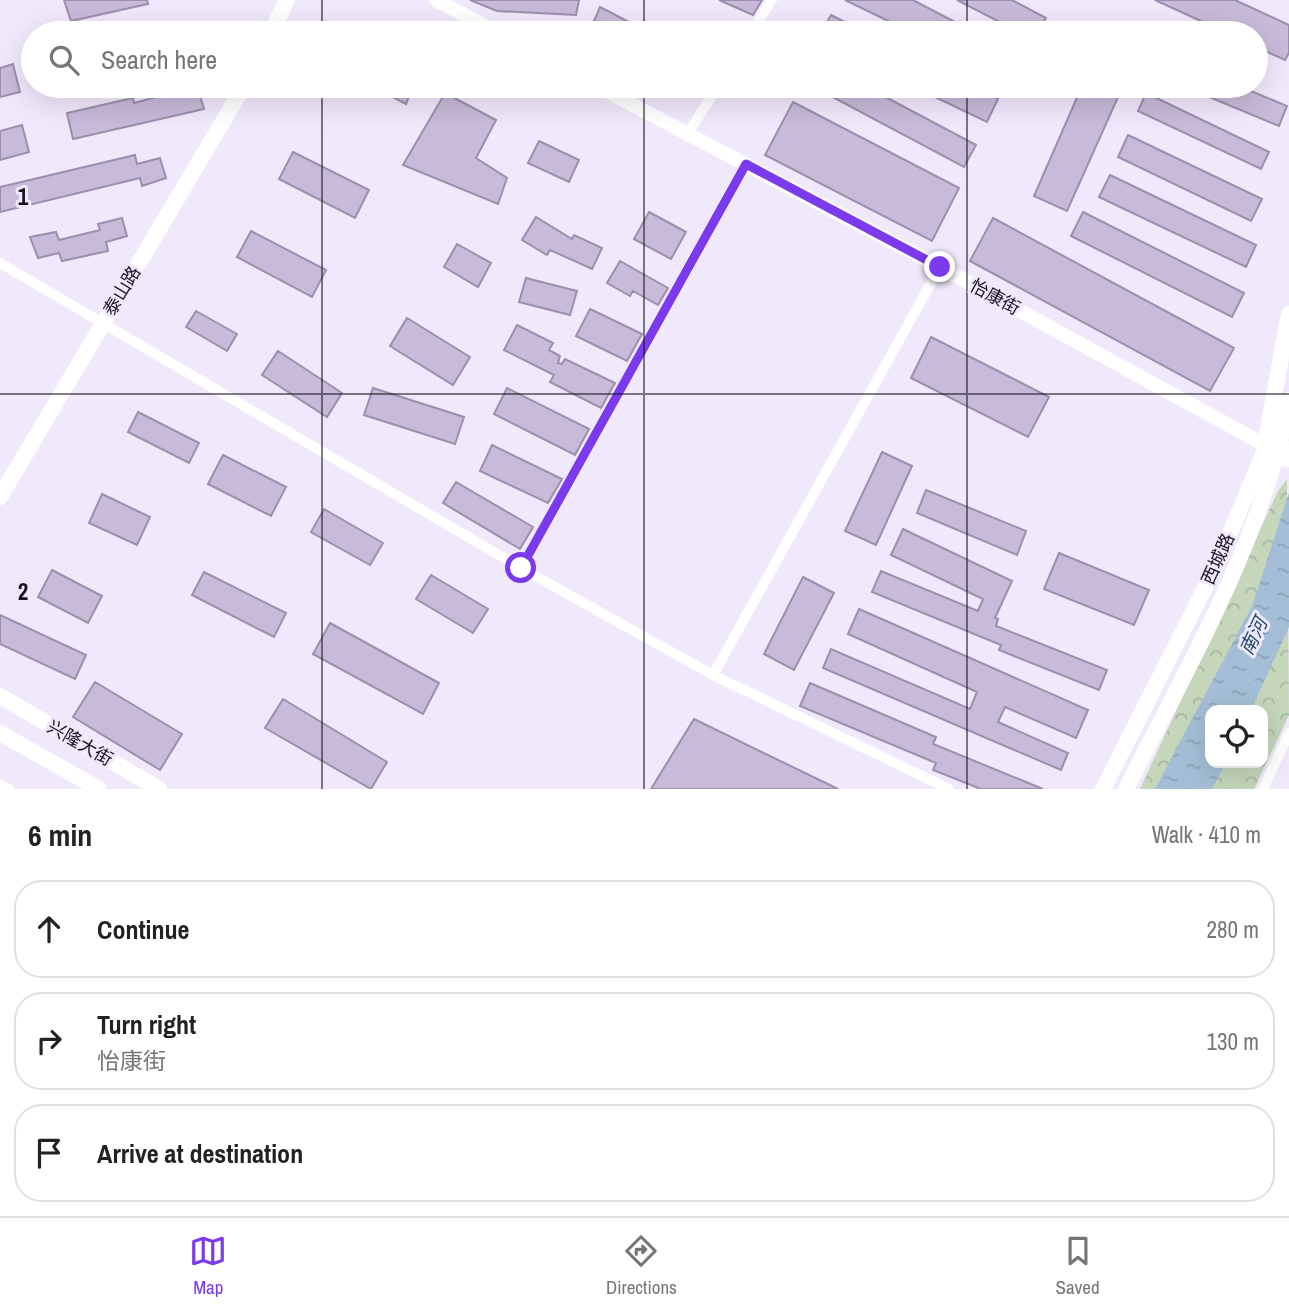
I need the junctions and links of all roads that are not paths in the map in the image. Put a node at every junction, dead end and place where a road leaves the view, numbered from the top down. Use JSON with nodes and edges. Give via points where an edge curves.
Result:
{"nodes":[{"id":1,"x":287,"y":0,"type":"edge"},
{"id":2,"x":436,"y":0,"type":"edge"},
{"id":3,"x":772,"y":0,"type":"edge"},
{"id":4,"x":277,"y":21,"type":"edge"},
{"id":5,"x":475,"y":21,"type":"edge"},
{"id":6,"x":759,"y":21,"type":"edge"},
{"id":7,"x":237,"y":98,"type":"edge"},
{"id":8,"x":620,"y":98,"type":"edge"},
{"id":9,"x":710,"y":98,"type":"edge"},
{"id":10,"x":688,"y":133,"type":"junction"},
{"id":11,"x":746,"y":164,"type":"junction"},
{"id":12,"x":0,"y":263,"type":"edge"},
{"id":13,"x":940,"y":267,"type":"junction"},
{"id":14,"x":1289,"y":314,"type":"edge"},
{"id":15,"x":103,"y":323,"type":"junction"},
{"id":16,"x":1289,"y":400,"type":"edge"},
{"id":17,"x":1277,"y":451,"type":"edge"},
{"id":18,"x":0,"y":497,"type":"edge"},
{"id":19,"x":521,"y":568,"type":"junction"},
{"id":20,"x":713,"y":675,"type":"junction"},
{"id":21,"x":0,"y":696,"type":"edge"},
{"id":22,"x":0,"y":733,"type":"edge"},
{"id":23,"x":1289,"y":733,"type":"edge"},
{"id":24,"x":0,"y":784,"type":"edge"},
{"id":25,"x":9,"y":789,"type":"edge"},
{"id":26,"x":99,"y":789,"type":"edge"},
{"id":27,"x":159,"y":789,"type":"edge"},
{"id":28,"x":949,"y":789,"type":"edge"},
{"id":29,"x":1103,"y":789,"type":"edge"},
{"id":30,"x":1126,"y":789,"type":"edge"},
{"id":31,"x":1263,"y":789,"type":"edge"}],
"edges":[{"from":1,"to":4,"type":"main road"},
{"from":2,"to":5,"type":"street"},
{"from":3,"to":6,"type":"street"},
{"from":7,"to":15,"type":"main road","name":"泰山路"},
{"from":8,"to":10,"type":"street","name":"怡康街"},
{"from":9,"to":10,"type":"street"},
{"from":10,"to":11,"type":"street","name":"怡康街"},
{"from":11,"to":13,"type":"street","name":"怡康街"},
{"from":11,"to":19,"type":"street"},
{"from":12,"to":15,"type":"street"},
{"from":13,"to":17,"type":"street","name":"怡康街"},
{"from":13,"to":20,"type":"street"},
{"from":14,"to":17,"type":"main road","name":"西城路"},
{"from":15,"to":18,"type":"main road","name":"泰山路"},
{"from":15,"to":19,"type":"street"},
{"from":16,"to":17,"type":"main road","name":"西城路"},
{"from":17,"to":29,"type":"main road","name":"西城路"},
{"from":17,"to":30,"type":"main road","name":"西城路","via":[[1233,577]]},
{"from":19,"to":20,"type":"street"},
{"from":20,"to":28,"type":"street"},
{"from":21,"to":27,"type":"main road","name":"兴隆大街"},
{"from":22,"to":26,"type":"main road","name":"兴隆大街"},
{"from":23,"to":31,"type":"street"},
{"from":24,"to":25,"type":"street"}]}
